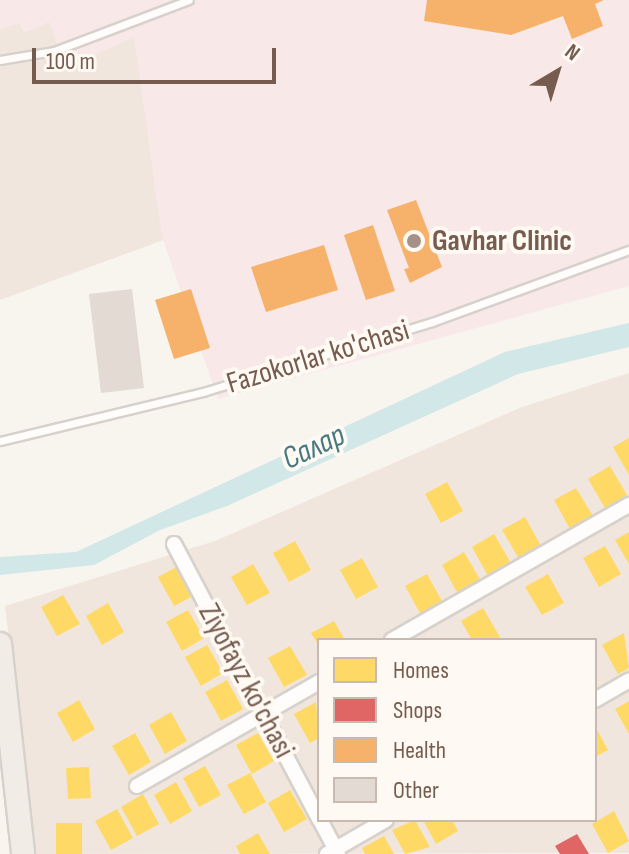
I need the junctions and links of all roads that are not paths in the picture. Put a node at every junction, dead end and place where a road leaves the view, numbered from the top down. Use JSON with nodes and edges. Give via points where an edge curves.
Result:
{"nodes":[{"id":1,"x":189,"y":0,"type":"edge"},
{"id":2,"x":0,"y":60,"type":"edge"},
{"id":3,"x":629,"y":250,"type":"edge"},
{"id":4,"x":0,"y":441,"type":"edge"},
{"id":5,"x":629,"y":505,"type":"edge"},
{"id":6,"x":174,"y":544,"type":"dead end"},
{"id":7,"x":396,"y":638,"type":"edge"},
{"id":8,"x":0,"y":644,"type":"edge"},
{"id":9,"x":629,"y":680,"type":"edge"},
{"id":10,"x":317,"y":683,"type":"edge"},
{"id":11,"x":597,"y":699,"type":"edge"},
{"id":12,"x":264,"y":714,"type":"junction"},
{"id":13,"x":137,"y":786,"type":"dead end"},
{"id":14,"x":317,"y":815,"type":"edge"},
{"id":15,"x":320,"y":822,"type":"edge"},
{"id":16,"x":383,"y":822,"type":"edge"},
{"id":17,"x":333,"y":853,"type":"edge"},
{"id":18,"x":23,"y":854,"type":"edge"}],
"edges":[{"from":1,"to":2,"type":"lane","via":[[54,51]]},
{"from":3,"to":4,"type":"lane","name":"Fazokorlar ko'chasi","via":[[325,355],[203,392]]},
{"from":5,"to":7,"type":"street"},
{"from":6,"to":12,"type":"street","name":"Ziyofayz ko'chasi"},
{"from":8,"to":18,"type":"highway"},
{"from":9,"to":11,"type":"street"},
{"from":10,"to":12,"type":"street"},
{"from":12,"to":13,"type":"street"},
{"from":12,"to":14,"type":"street","name":"Ziyofayz ko'chasi"},
{"from":15,"to":17,"type":"street","name":"Ziyofayz ko'chasi"},
{"from":16,"to":17,"type":"street"}]}
